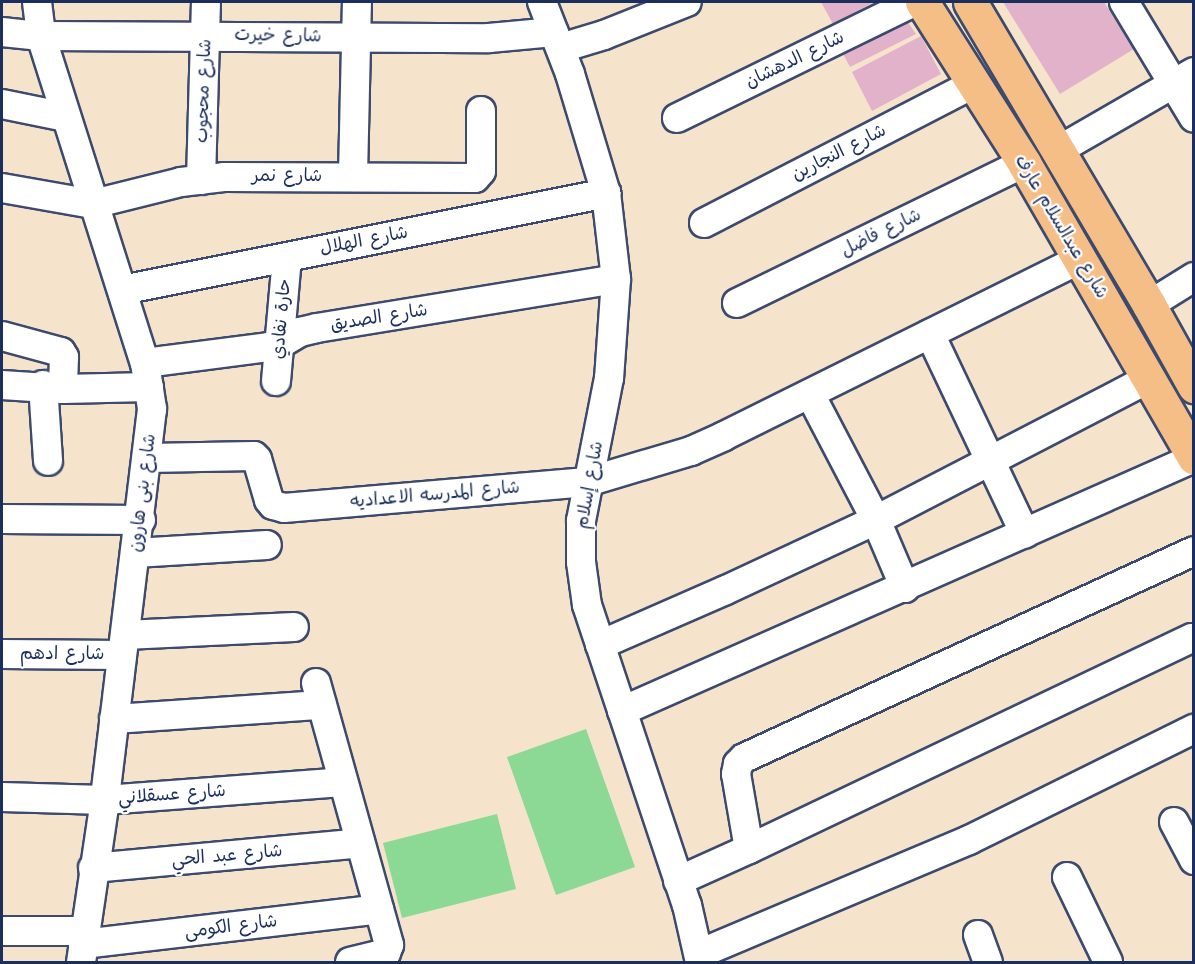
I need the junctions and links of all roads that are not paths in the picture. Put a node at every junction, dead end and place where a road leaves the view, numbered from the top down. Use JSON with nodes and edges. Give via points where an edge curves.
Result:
{"nodes":[{"id":1,"x":37,"y":2,"type":"edge"},
{"id":2,"x":206,"y":2,"type":"edge"},
{"id":3,"x":357,"y":2,"type":"edge"},
{"id":4,"x":542,"y":2,"type":"edge"},
{"id":5,"x":687,"y":2,"type":"edge"},
{"id":6,"x":914,"y":2,"type":"edge"},
{"id":7,"x":922,"y":2,"type":"edge"},
{"id":8,"x":970,"y":2,"type":"edge"},
{"id":9,"x":1124,"y":2,"type":"edge"},
{"id":10,"x":2,"y":32,"type":"edge"},
{"id":11,"x":206,"y":35,"type":"junction"},
{"id":12,"x":41,"y":36,"type":"junction"},
{"id":13,"x":356,"y":37,"type":"junction"},
{"id":14,"x":557,"y":40,"type":"junction"},
{"id":15,"x":1184,"y":78,"type":"edge"},
{"id":16,"x":975,"y":83,"type":"junction"},
{"id":17,"x":2,"y":104,"type":"edge"},
{"id":18,"x":481,"y":111,"type":"dead end"},
{"id":19,"x":66,"y":117,"type":"junction"},
{"id":20,"x":677,"y":118,"type":"dead end"},
{"id":21,"x":1194,"y":118,"type":"edge"},
{"id":22,"x":1057,"y":152,"type":"junction"},
{"id":23,"x":1024,"y":163,"type":"junction"},
{"id":24,"x":353,"y":176,"type":"junction"},
{"id":25,"x":201,"y":180,"type":"junction"},
{"id":26,"x":2,"y":188,"type":"edge"},
{"id":27,"x":606,"y":193,"type":"junction"},
{"id":28,"x":93,"y":204,"type":"junction"},
{"id":29,"x":704,"y":223,"type":"dead end"},
{"id":30,"x":288,"y":257,"type":"junction"},
{"id":31,"x":1081,"y":259,"type":"junction"},
{"id":32,"x":1194,"y":277,"type":"edge"},
{"id":33,"x":616,"y":279,"type":"junction"},
{"id":34,"x":122,"y":290,"type":"junction"},
{"id":35,"x":737,"y":303,"type":"dead end"},
{"id":36,"x":1149,"y":304,"type":"junction"},
{"id":37,"x":930,"y":334,"type":"junction"},
{"id":38,"x":2,"y":336,"type":"edge"},
{"id":39,"x":280,"y":344,"type":"junction"},
{"id":40,"x":147,"y":375,"type":"junction"},
{"id":41,"x":1150,"y":378,"type":"junction"},
{"id":42,"x":276,"y":381,"type":"dead end"},
{"id":43,"x":2,"y":385,"type":"edge"},
{"id":44,"x":1194,"y":386,"type":"edge"},
{"id":45,"x":53,"y":387,"type":"junction"},
{"id":46,"x":810,"y":394,"type":"junction"},
{"id":47,"x":1194,"y":457,"type":"edge"},
{"id":48,"x":148,"y":458,"type":"junction"},
{"id":49,"x":48,"y":461,"type":"dead end"},
{"id":50,"x":990,"y":461,"type":"junction"},
{"id":51,"x":587,"y":482,"type":"junction"},
{"id":52,"x":2,"y":519,"type":"edge"},
{"id":53,"x":141,"y":520,"type":"junction"},
{"id":54,"x":876,"y":520,"type":"junction"},
{"id":55,"x":1025,"y":534,"type":"junction"},
{"id":56,"x":267,"y":545,"type":"dead end"},
{"id":57,"x":1194,"y":551,"type":"edge"},
{"id":58,"x":135,"y":553,"type":"junction"},
{"id":59,"x":905,"y":588,"type":"junction"},
{"id":60,"x":294,"y":627,"type":"dead end"},
{"id":61,"x":1191,"y":638,"type":"dead end"},
{"id":62,"x":124,"y":645,"type":"junction"},
{"id":63,"x":600,"y":645,"type":"junction"},
{"id":64,"x":2,"y":654,"type":"edge"},
{"id":65,"x":622,"y":711,"type":"junction"},
{"id":66,"x":114,"y":719,"type":"junction"},
{"id":67,"x":1194,"y":729,"type":"edge"},
{"id":68,"x":342,"y":782,"type":"junction"},
{"id":69,"x":2,"y":797,"type":"edge"},
{"id":70,"x":105,"y":800,"type":"junction"},
{"id":71,"x":1174,"y":822,"type":"dead end"},
{"id":72,"x":360,"y":843,"type":"junction"},
{"id":73,"x":749,"y":849,"type":"junction"},
{"id":74,"x":1194,"y":860,"type":"edge"},
{"id":75,"x":93,"y":868,"type":"junction"},
{"id":76,"x":1067,"y":878,"type":"dead end"},
{"id":77,"x":678,"y":881,"type":"junction"},
{"id":78,"x":379,"y":909,"type":"junction"},
{"id":79,"x":2,"y":931,"type":"edge"},
{"id":80,"x":978,"y":935,"type":"dead end"},
{"id":81,"x":83,"y":946,"type":"edge"},
{"id":82,"x":699,"y":958,"type":"edge"},
{"id":83,"x":359,"y":961,"type":"edge"},
{"id":84,"x":988,"y":963,"type":"edge"},
{"id":85,"x":1108,"y":963,"type":"edge"}],
"edges":[{"from":1,"to":12,"type":"street","name":"شارع بنى هارون"},
{"from":2,"to":11,"type":"street","name":"شارع محجوب"},
{"from":3,"to":13,"type":"street"},
{"from":4,"to":14,"type":"street","name":"شارع إسلام"},
{"from":5,"to":14,"type":"street","name":"شارع خيرت","via":[[604,35]]},
{"from":6,"to":20,"type":"street","name":"شارع الدهشان"},
{"from":7,"to":16,"type":"main road","name":"شارع عبدالسلام عارف"},
{"from":8,"to":22,"type":"main road","name":"شارع عبدالسلام عارف"},
{"from":9,"to":15,"type":"street"},
{"from":10,"to":12,"type":"street","name":"شارع خيرت"},
{"from":11,"to":12,"type":"street","name":"شارع خيرت"},
{"from":11,"to":13,"type":"street","name":"شارع خيرت"},
{"from":11,"to":25,"type":"street","name":"شارع محجوب"},
{"from":12,"to":19,"type":"street","name":"شارع بنى هارون"},
{"from":13,"to":14,"type":"street","name":"شارع خيرت"},
{"from":13,"to":24,"type":"street"},
{"from":14,"to":27,"type":"street","name":"شارع إسلام"},
{"from":15,"to":21,"type":"street"},
{"from":15,"to":22,"type":"street"},
{"from":16,"to":23,"type":"main road","name":"شارع عبدالسلام عارف"},
{"from":16,"to":29,"type":"street","name":"شارع النجارين"},
{"from":17,"to":19,"type":"street"},
{"from":18,"to":24,"type":"street","name":"شارع نمر","via":[[481,171],[475,178]]},
{"from":19,"to":28,"type":"street","name":"شارع بنى هارون"},
{"from":22,"to":36,"type":"main road","name":"شارع عبدالسلام عارف"},
{"from":23,"to":31,"type":"main road","name":"شارع عبدالسلام عارف"},
{"from":23,"to":35,"type":"street","name":"شارع فاضل"},
{"from":24,"to":25,"type":"street","name":"شارع نمر"},
{"from":25,"to":28,"type":"street","name":"شارع نمر"},
{"from":26,"to":28,"type":"street"},
{"from":27,"to":30,"type":"street","name":"شارع الهلال"},
{"from":27,"to":33,"type":"street","name":"شارع إسلام"},
{"from":28,"to":34,"type":"street","name":"شارع بنى هارون"},
{"from":30,"to":34,"type":"street","name":"شارع الهلال"},
{"from":30,"to":39,"type":"street","name":"حارة نفادي"},
{"from":31,"to":37,"type":"street","name":"شارع المدرسه الاعداديه"},
{"from":31,"to":41,"type":"main road","name":"شارع عبدالسلام عارف"},
{"from":32,"to":36,"type":"street"},
{"from":33,"to":39,"type":"street","name":"شارع الصديق","via":[[317,328],[300,332]]},
{"from":33,"to":51,"type":"street","name":"شارع إسلام","via":[[609,378]]},
{"from":34,"to":40,"type":"street","name":"شارع بنى هارون"},
{"from":36,"to":44,"type":"main road","name":"شارع عبدالسلام عارف"},
{"from":37,"to":46,"type":"street","name":"شارع المدرسه الاعداديه"},
{"from":37,"to":50,"type":"street"},
{"from":38,"to":45,"type":"street","via":[[61,352],[64,357]]},
{"from":39,"to":40,"type":"street","name":"شارع الصديق"},
{"from":39,"to":42,"type":"street","name":"حارة نفادي"},
{"from":40,"to":45,"type":"street","name":"شارع الصديق"},
{"from":40,"to":48,"type":"street","name":"شارع بنى هارون","via":[[152,409]]},
{"from":41,"to":47,"type":"main road","name":"شارع عبدالسلام عارف"},
{"from":41,"to":50,"type":"street"},
{"from":43,"to":45,"type":"street","name":"شارع الصديق"},
{"from":45,"to":49,"type":"street"},
{"from":46,"to":51,"type":"street","name":"شارع المدرسه الاعداديه","via":[[691,451]]},
{"from":46,"to":54,"type":"street"},
{"from":47,"to":55,"type":"street"},
{"from":48,"to":51,"type":"street","name":"شارع المدرسه الاعداديه","via":[[254,456],[269,500],[284,508]]},
{"from":48,"to":53,"type":"street","name":"شارع بنى هارون"},
{"from":50,"to":54,"type":"street"},
{"from":50,"to":55,"type":"street"},
{"from":51,"to":63,"type":"street","name":"شارع إسلام","via":[[581,521],[581,562],[587,605]]},
{"from":52,"to":53,"type":"street"},
{"from":53,"to":58,"type":"street","name":"شارع بنى هارون"},
{"from":54,"to":59,"type":"street"},
{"from":54,"to":63,"type":"street"},
{"from":55,"to":59,"type":"street"},
{"from":56,"to":58,"type":"street"},
{"from":57,"to":73,"type":"street","via":[[744,758],[736,774]]},
{"from":58,"to":62,"type":"street","name":"شارع بنى هارون"},
{"from":59,"to":65,"type":"street"},
{"from":60,"to":62,"type":"street","name":"شارع ادهم"},
{"from":61,"to":73,"type":"street"},
{"from":62,"to":64,"type":"street","name":"شارع ادهم"},
{"from":62,"to":66,"type":"street","name":"شارع بنى هارون"},
{"from":63,"to":65,"type":"street","name":"شارع إسلام"},
{"from":65,"to":77,"type":"street","name":"شارع إسلام"},
{"from":66,"to":68,"type":"street","via":[[319,694]]},
{"from":66,"to":70,"type":"street","name":"شارع بنى هارون"},
{"from":67,"to":82,"type":"street","via":[[969,840]]},
{"from":68,"to":70,"type":"street","name":"شارع عسقلاني"},
{"from":68,"to":72,"type":"street"},
{"from":69,"to":70,"type":"street","name":"شارع عسقلاني"},
{"from":70,"to":75,"type":"street","name":"شارع بنى هارون"},
{"from":71,"to":74,"type":"street"},
{"from":72,"to":75,"type":"street","name":"شارع عبد الحي"},
{"from":72,"to":78,"type":"street"},
{"from":73,"to":77,"type":"street"},
{"from":75,"to":81,"type":"street","name":"شارع بنى هارون"},
{"from":76,"to":85,"type":"street"},
{"from":77,"to":82,"type":"street","name":"شارع إسلام"},
{"from":78,"to":81,"type":"street","name":"شارع الكومى"},
{"from":78,"to":83,"type":"street","via":[[388,950]]},
{"from":79,"to":81,"type":"street","name":"شارع الكومى"},
{"from":80,"to":84,"type":"street"}]}
